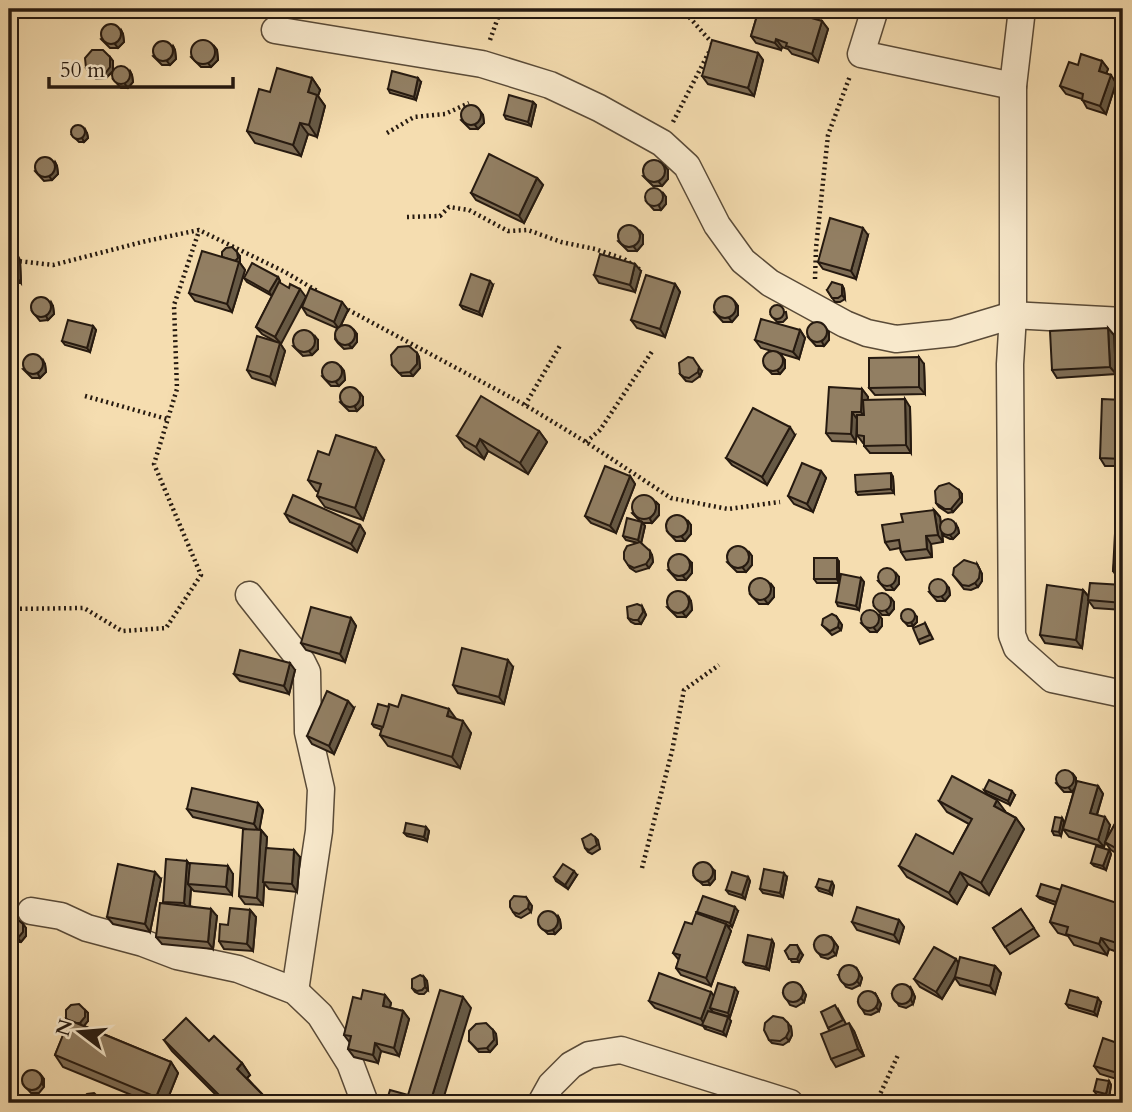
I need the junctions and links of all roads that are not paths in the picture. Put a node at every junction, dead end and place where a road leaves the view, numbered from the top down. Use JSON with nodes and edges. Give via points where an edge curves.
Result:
{"nodes":[{"id":1,"x":875,"y":9,"type":"edge"},
{"id":2,"x":1022,"y":9,"type":"edge"},
{"id":3,"x":275,"y":30,"type":"dead end"},
{"id":4,"x":1013,"y":86,"type":"junction"},
{"id":5,"x":1013,"y":315,"type":"junction"},
{"id":6,"x":1123,"y":321,"type":"edge"},
{"id":7,"x":249,"y":595,"type":"dead end"},
{"id":8,"x":1123,"y":694,"type":"edge"},
{"id":9,"x":31,"y":911,"type":"dead end"},
{"id":10,"x":295,"y":991,"type":"junction"},
{"id":11,"x":365,"y":1103,"type":"edge"},
{"id":12,"x":541,"y":1103,"type":"edge"},
{"id":13,"x":790,"y":1103,"type":"edge"}],
"edges":[{"from":1,"to":4,"type":"street","via":[[861,54]]},
{"from":2,"to":4,"type":"street"},
{"from":3,"to":5,"type":"street","via":[[482,64],[550,85],[662,143],[687,166],[717,225],[743,261],[770,283],[867,333],[896,339],[953,333]]},
{"from":4,"to":5,"type":"street"},
{"from":5,"to":6,"type":"street"},
{"from":5,"to":8,"type":"street","via":[[1012,635],[1017,648],[1052,679]]},
{"from":7,"to":10,"type":"street","via":[[307,672],[307,722],[321,789]]},
{"from":9,"to":10,"type":"street","via":[[61,916],[177,956],[238,969]]},
{"from":10,"to":11,"type":"street","via":[[320,1015],[350,1063]]},
{"from":12,"to":13,"type":"street","via":[[571,1065],[589,1055],[621,1050]]}]}
